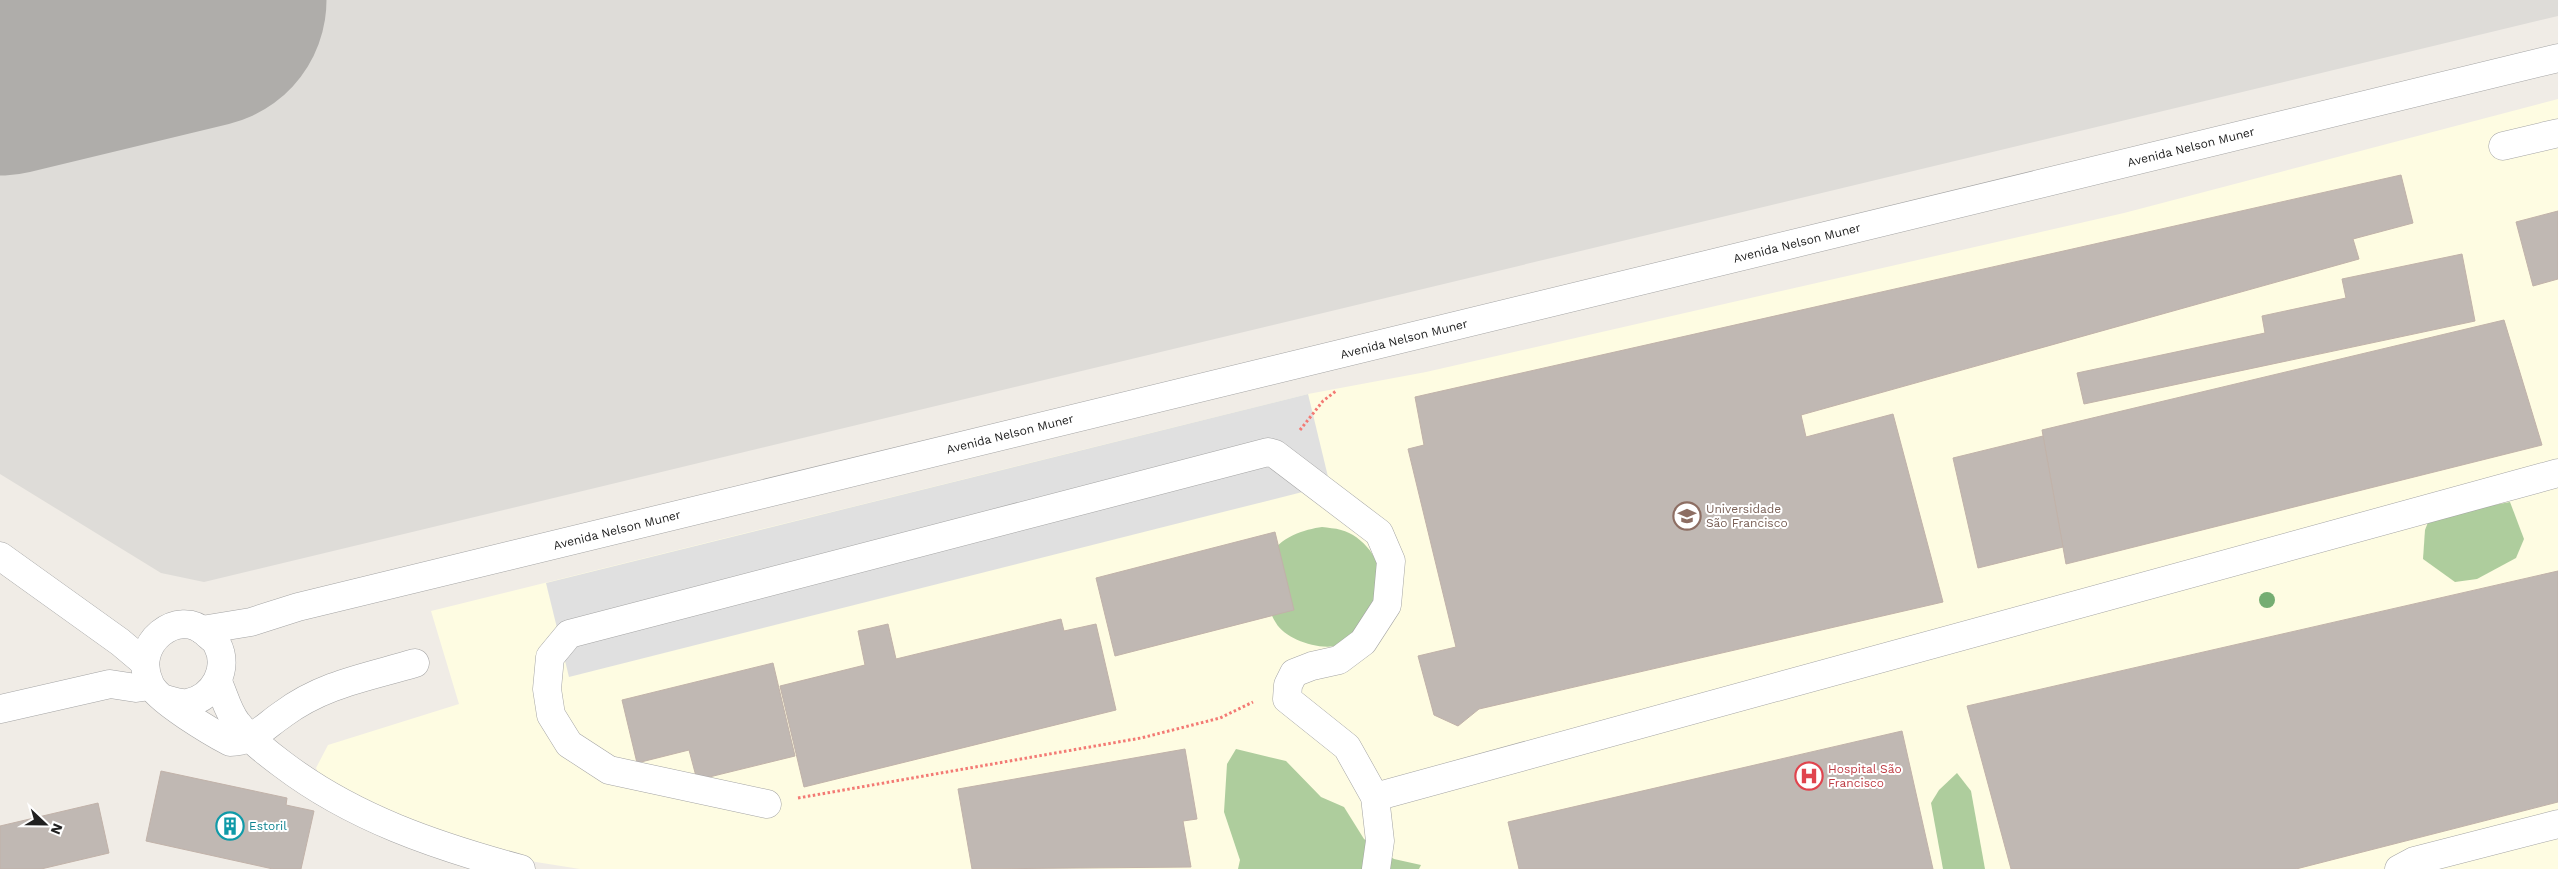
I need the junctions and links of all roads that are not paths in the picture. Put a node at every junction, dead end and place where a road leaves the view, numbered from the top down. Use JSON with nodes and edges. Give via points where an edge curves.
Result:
{"nodes":[{"id":1,"x":2558,"y":58,"type":"edge"},
{"id":2,"x":2558,"y":133,"type":"edge"},
{"id":3,"x":2503,"y":146,"type":"dead end"},
{"id":4,"x":2558,"y":473,"type":"edge"},
{"id":5,"x":0,"y":556,"type":"edge"},
{"id":6,"x":251,"y":622,"type":"junction"},
{"id":7,"x":202,"y":630,"type":"junction"},
{"id":8,"x":415,"y":663,"type":"dead end"},
{"id":9,"x":151,"y":672,"type":"junction"},
{"id":10,"x":220,"y":672,"type":"junction"},
{"id":11,"x":0,"y":709,"type":"edge"},
{"id":12,"x":251,"y":738,"type":"junction"},
{"id":13,"x":1375,"y":796,"type":"junction"},
{"id":14,"x":768,"y":804,"type":"road end"},
{"id":15,"x":2558,"y":824,"type":"edge"},
{"id":16,"x":521,"y":869,"type":"edge"},
{"id":17,"x":1376,"y":869,"type":"edge"},
{"id":18,"x":2399,"y":869,"type":"edge"}],
"edges":[{"from":1,"to":6,"type":"street","name":"Avenida Nelson Muner","via":[[317,603]]},
{"from":2,"to":3,"type":"street"},
{"from":4,"to":13,"type":"street"},
{"from":5,"to":9,"type":"street","via":[[120,642]]},
{"from":6,"to":7,"type":"street","name":"Avenida Nelson Muner"},
{"from":6,"to":10,"type":"street","via":[[238,636]]},
{"from":7,"to":9,"type":"street","via":[[182,624],[162,631]]},
{"from":7,"to":10,"type":"street","via":[[217,644]]},
{"from":8,"to":12,"type":"street","via":[[320,690]]},
{"from":9,"to":10,"type":"street","via":[[186,703],[205,696]]},
{"from":9,"to":11,"type":"street","via":[[136,688],[110,684]]},
{"from":9,"to":12,"type":"street","via":[[230,742]]},
{"from":10,"to":12,"type":"street","via":[[236,722]]},
{"from":12,"to":16,"type":"street","via":[[311,786],[374,820]]},
{"from":13,"to":14,"type":"street","via":[[1347,747],[1287,699],[1288,685],[1294,673],[1338,660],[1363,642],[1387,605],[1391,561],[1378,533],[1276,454],[1268,452],[568,634],[550,657],[548,689],[551,715],[569,744],[609,770]]},
{"from":13,"to":17,"type":"street","via":[[1380,841]]},
{"from":15,"to":18,"type":"street","via":[[2414,861]]}]}
